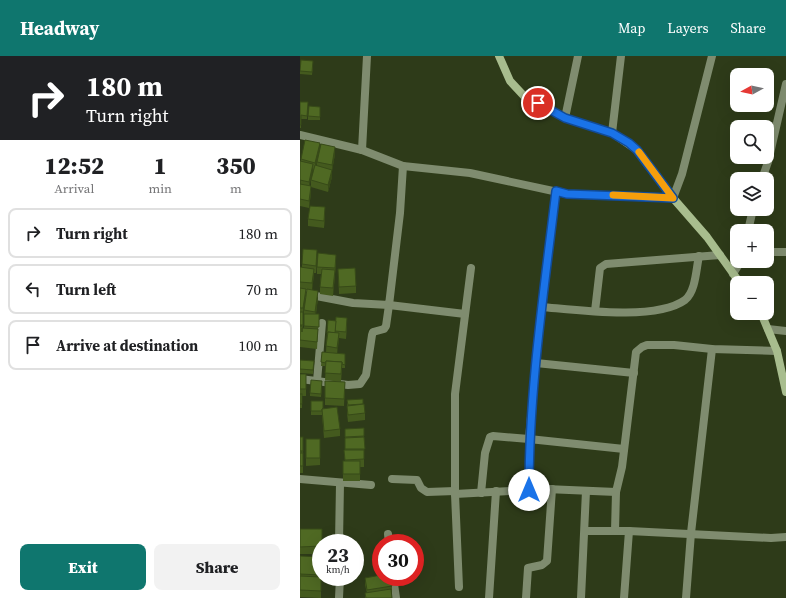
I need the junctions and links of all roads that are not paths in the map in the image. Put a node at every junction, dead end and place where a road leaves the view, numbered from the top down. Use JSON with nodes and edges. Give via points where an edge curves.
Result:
{"nodes":[{"id":1,"x":367,"y":56,"type":"edge"},
{"id":2,"x":499,"y":56,"type":"edge"},
{"id":3,"x":578,"y":56,"type":"edge"},
{"id":4,"x":621,"y":56,"type":"edge"},
{"id":5,"x":712,"y":56,"type":"edge"},
{"id":6,"x":786,"y":84,"type":"edge"},
{"id":7,"x":565,"y":118,"type":"junction"},
{"id":8,"x":612,"y":133,"type":"junction"},
{"id":9,"x":300,"y":135,"type":"edge"},
{"id":10,"x":362,"y":150,"type":"junction"},
{"id":11,"x":403,"y":166,"type":"junction"},
{"id":12,"x":764,"y":172,"type":"edge"},
{"id":13,"x":556,"y":191,"type":"junction"},
{"id":14,"x":673,"y":198,"type":"junction"},
{"id":15,"x":774,"y":252,"type":"edge"},
{"id":16,"x":786,"y":252,"type":"edge"},
{"id":17,"x":699,"y":256,"type":"junction"},
{"id":18,"x":720,"y":256,"type":"junction"},
{"id":19,"x":471,"y":268,"type":"dead end"},
{"id":20,"x":737,"y":268,"type":"edge"},
{"id":21,"x":733,"y":274,"type":"joint"},
{"id":22,"x":300,"y":293,"type":"edge"},
{"id":23,"x":389,"y":305,"type":"junction"},
{"id":24,"x":542,"y":307,"type":"junction"},
{"id":25,"x":595,"y":311,"type":"junction"},
{"id":26,"x":465,"y":314,"type":"junction"},
{"id":27,"x":764,"y":320,"type":"edge"},
{"id":28,"x":322,"y":323,"type":"dead end"},
{"id":29,"x":768,"y":330,"type":"junction"},
{"id":30,"x":786,"y":331,"type":"edge"},
{"id":31,"x":712,"y":349,"type":"junction"},
{"id":32,"x":777,"y":351,"type":"junction"},
{"id":33,"x":536,"y":363,"type":"junction"},
{"id":34,"x":634,"y":373,"type":"junction"},
{"id":35,"x":300,"y":379,"type":"edge"},
{"id":36,"x":318,"y":381,"type":"junction"},
{"id":37,"x":786,"y":392,"type":"edge"},
{"id":38,"x":529,"y":439,"type":"junction"},
{"id":39,"x":624,"y":449,"type":"junction"},
{"id":40,"x":300,"y":479,"type":"edge"},
{"id":41,"x":392,"y":479,"type":"dead end"},
{"id":42,"x":340,"y":484,"type":"junction"},
{"id":43,"x":371,"y":485,"type":"dead end"},
{"id":44,"x":552,"y":489,"type":"junction"},
{"id":45,"x":529,"y":490,"type":"junction"},
{"id":46,"x":496,"y":491,"type":"junction"},
{"id":47,"x":586,"y":491,"type":"junction"},
{"id":48,"x":616,"y":492,"type":"junction"},
{"id":49,"x":455,"y":493,"type":"junction"},
{"id":50,"x":481,"y":493,"type":"junction"},
{"id":51,"x":584,"y":531,"type":"junction"},
{"id":52,"x":615,"y":531,"type":"junction"},
{"id":53,"x":629,"y":531,"type":"junction"},
{"id":54,"x":691,"y":532,"type":"junction"},
{"id":55,"x":339,"y":534,"type":"edge"},
{"id":56,"x":786,"y":537,"type":"edge"},
{"id":57,"x":340,"y":586,"type":"edge"},
{"id":58,"x":394,"y":586,"type":"edge"},
{"id":59,"x":459,"y":587,"type":"dead end"},
{"id":60,"x":340,"y":598,"type":"edge"},
{"id":61,"x":396,"y":598,"type":"edge"},
{"id":62,"x":489,"y":598,"type":"edge"},
{"id":63,"x":526,"y":598,"type":"edge"},
{"id":64,"x":581,"y":598,"type":"edge"},
{"id":65,"x":624,"y":598,"type":"edge"},
{"id":66,"x":686,"y":598,"type":"edge"}],
"edges":[{"from":1,"to":10,"type":"street"},
{"from":2,"to":7,"type":"street","via":[[516,89]]},
{"from":3,"to":7,"type":"street"},
{"from":4,"to":8,"type":"street"},
{"from":5,"to":14,"type":"street","via":[[682,174]]},
{"from":6,"to":12,"type":"street"},
{"from":7,"to":8,"type":"street"},
{"from":8,"to":14,"type":"street","via":[[637,150]]},
{"from":9,"to":10,"type":"street"},
{"from":10,"to":11,"type":"street"},
{"from":11,"to":13,"type":"street","via":[[470,173]]},
{"from":11,"to":23,"type":"street"},
{"from":13,"to":14,"type":"street","via":[[567,194]]},
{"from":13,"to":24,"type":"street"},
{"from":14,"to":18,"type":"street"},
{"from":15,"to":16,"type":"street"},
{"from":17,"to":18,"type":"street"},
{"from":17,"to":25,"type":"street","via":[[694,285],[686,299],[672,306],[653,310]]},
{"from":17,"to":25,"type":"street","via":[[606,264],[600,268]]},
{"from":18,"to":21,"type":"street"},
{"from":19,"to":26,"type":"street"},
{"from":20,"to":21,"type":"street"},
{"from":22,"to":23,"type":"street","via":[[353,303]]},
{"from":23,"to":26,"type":"street"},
{"from":23,"to":36,"type":"street","via":[[386,326],[373,332],[363,381],[360,384],[348,385]]},
{"from":24,"to":25,"type":"street"},
{"from":24,"to":33,"type":"street"},
{"from":26,"to":49,"type":"street","via":[[455,394]]},
{"from":27,"to":29,"type":"street"},
{"from":28,"to":36,"type":"street"},
{"from":29,"to":30,"type":"street"},
{"from":29,"to":32,"type":"street"},
{"from":31,"to":32,"type":"street"},
{"from":31,"to":34,"type":"street","via":[[674,345],[642,347],[636,352]]},
{"from":31,"to":54,"type":"street"},
{"from":32,"to":37,"type":"street"},
{"from":33,"to":34,"type":"street"},
{"from":33,"to":38,"type":"street"},
{"from":34,"to":39,"type":"street"},
{"from":35,"to":36,"type":"street"},
{"from":38,"to":39,"type":"street"},
{"from":38,"to":45,"type":"street"},
{"from":38,"to":50,"type":"street","via":[[490,437],[485,453]]},
{"from":39,"to":48,"type":"street"},
{"from":40,"to":42,"type":"street"},
{"from":41,"to":49,"type":"street","via":[[417,480],[421,488],[427,492]]},
{"from":42,"to":43,"type":"street"},
{"from":42,"to":55,"type":"street"},
{"from":44,"to":45,"type":"street"},
{"from":44,"to":47,"type":"street"},
{"from":44,"to":63,"type":"street","via":[[547,561],[542,565],[528,568]]},
{"from":45,"to":46,"type":"street"},
{"from":46,"to":50,"type":"street"},
{"from":46,"to":62,"type":"street"},
{"from":47,"to":48,"type":"street"},
{"from":47,"to":51,"type":"street"},
{"from":48,"to":52,"type":"street"},
{"from":49,"to":50,"type":"street"},
{"from":49,"to":59,"type":"street"},
{"from":51,"to":52,"type":"street"},
{"from":51,"to":64,"type":"street"},
{"from":52,"to":53,"type":"street"},
{"from":53,"to":54,"type":"street"},
{"from":53,"to":65,"type":"street"},
{"from":54,"to":56,"type":"street"},
{"from":54,"to":66,"type":"street"},
{"from":57,"to":60,"type":"street"},
{"from":58,"to":61,"type":"street"}]}
